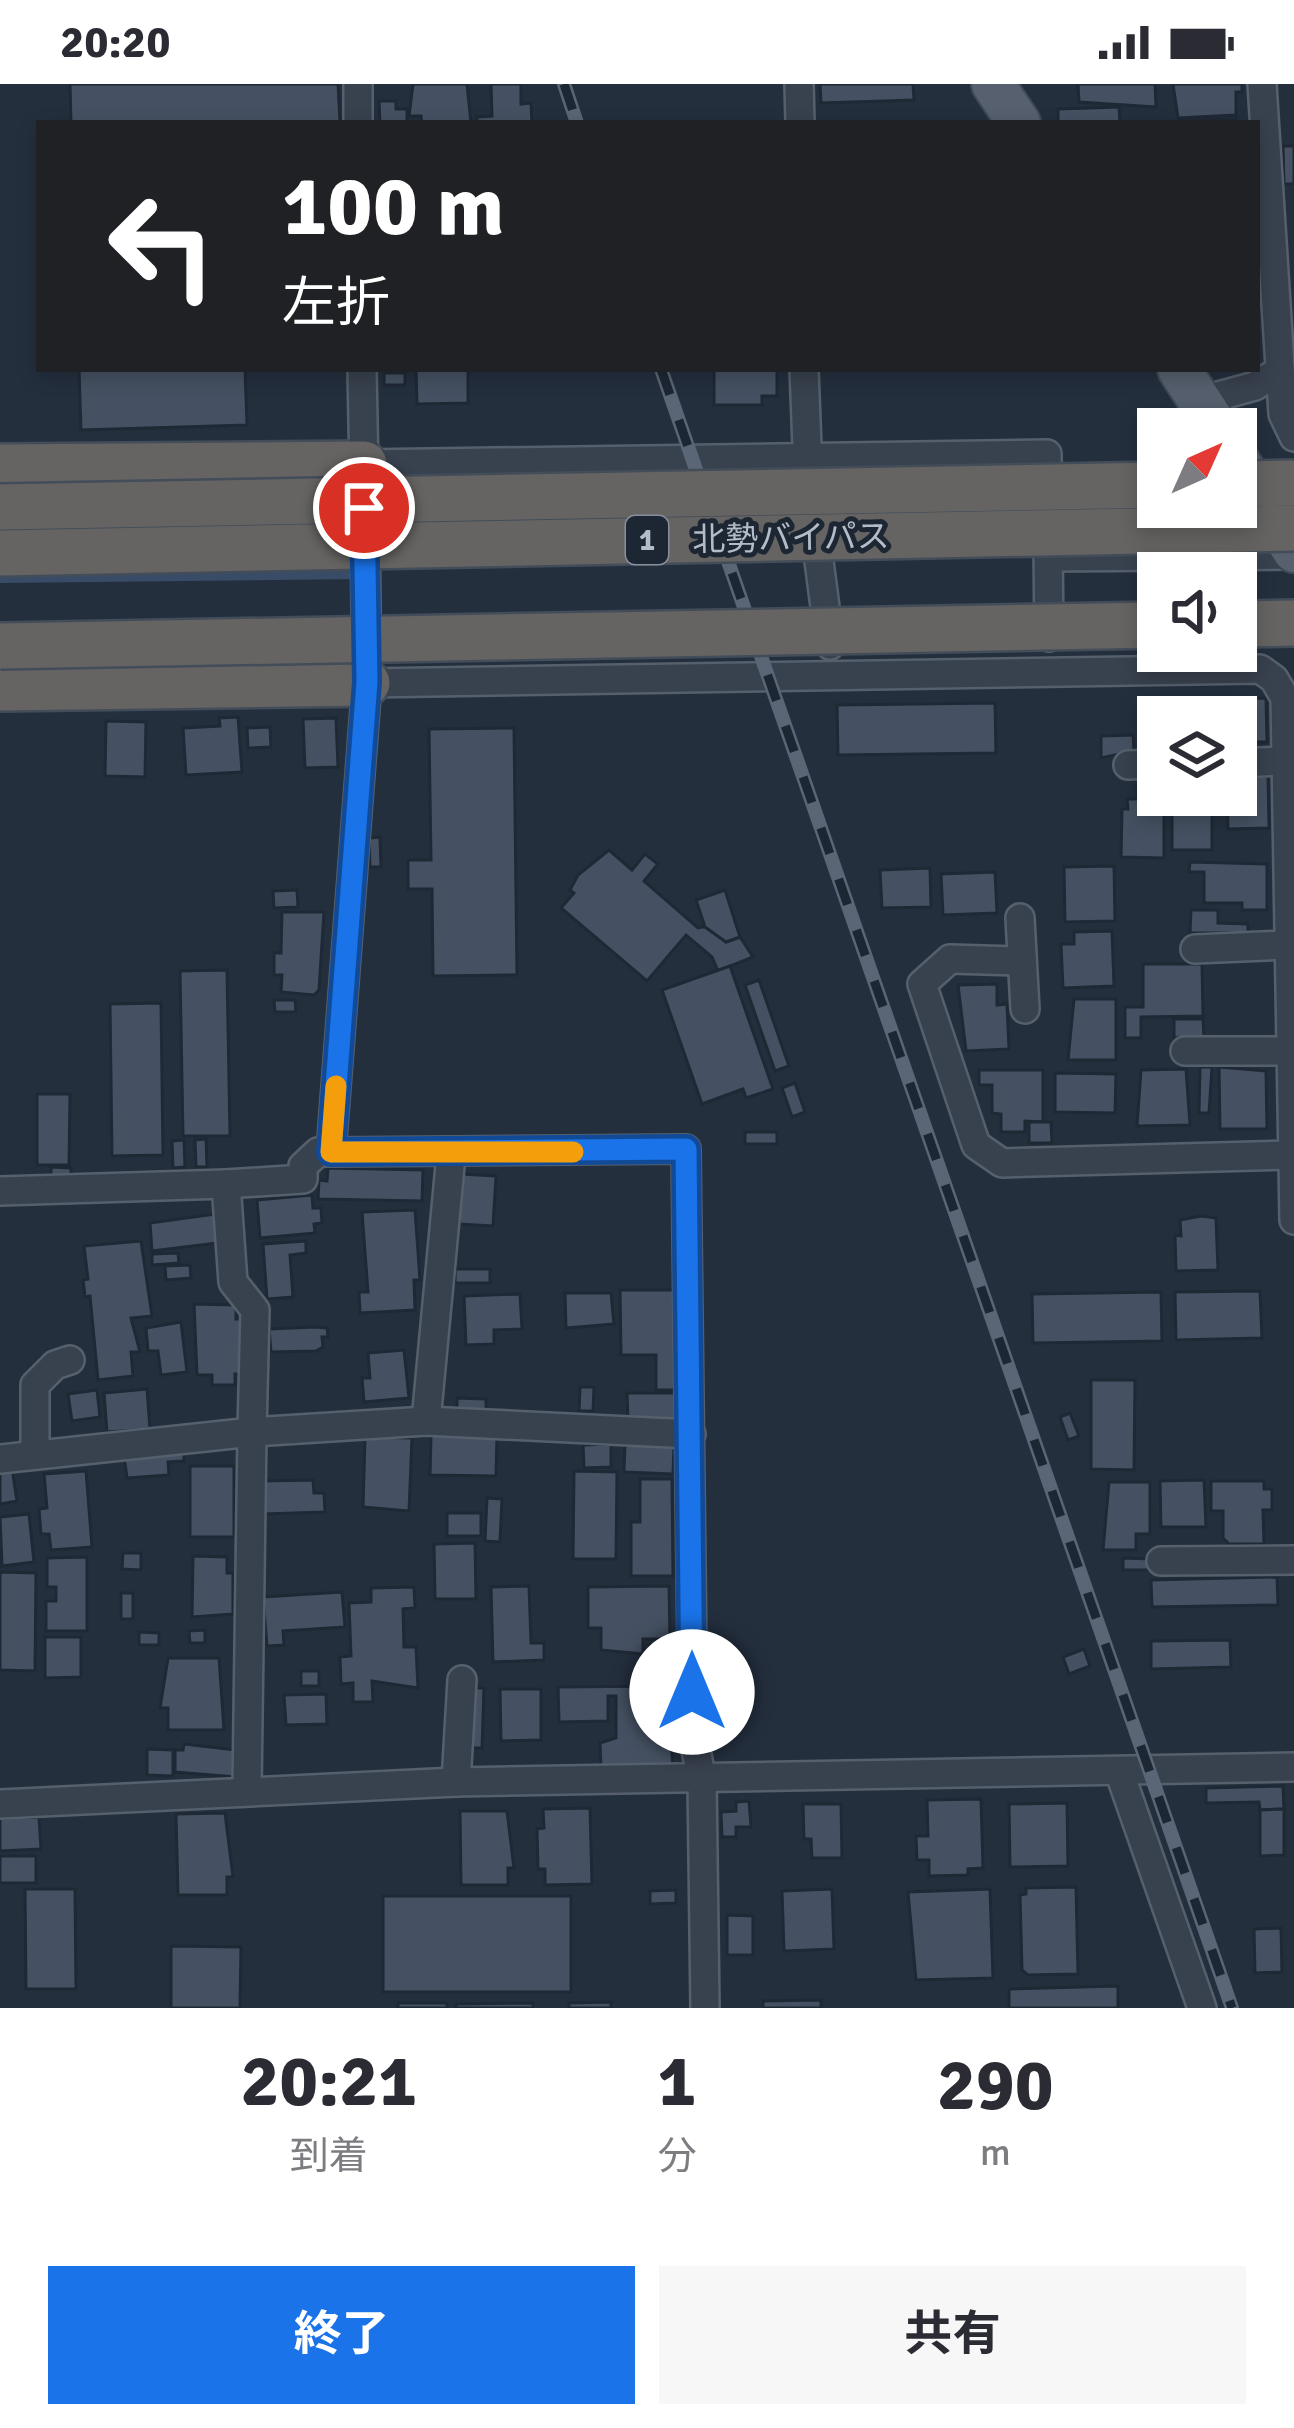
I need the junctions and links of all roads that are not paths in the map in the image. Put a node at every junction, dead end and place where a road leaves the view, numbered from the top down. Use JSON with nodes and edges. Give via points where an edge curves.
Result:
{"nodes":[{"id":1,"x":358,"y":84,"type":"edge"},
{"id":2,"x":799,"y":84,"type":"edge"},
{"id":3,"x":993,"y":84,"type":"edge"},
{"id":4,"x":1262,"y":84,"type":"edge"},
{"id":5,"x":358,"y":120,"type":"edge"},
{"id":6,"x":800,"y":120,"type":"edge"},
{"id":7,"x":1016,"y":120,"type":"edge"},
{"id":8,"x":1282,"y":225,"type":"edge"},
{"id":9,"x":1280,"y":371,"type":"junction"},
{"id":10,"x":362,"y":372,"type":"edge"},
{"id":11,"x":804,"y":372,"type":"edge"},
{"id":12,"x":1199,"y":400,"type":"edge"},
{"id":13,"x":1294,"y":436,"type":"edge"},
{"id":14,"x":806,"y":457,"type":"junction"},
{"id":15,"x":364,"y":464,"type":"junction"},
{"id":16,"x":0,"y":467,"type":"edge"},
{"id":17,"x":1294,"y":483,"type":"edge"},
{"id":18,"x":1257,"y":484,"type":"edge"},
{"id":19,"x":1137,"y":485,"type":"edge"},
{"id":20,"x":1257,"y":492,"type":"edge"},
{"id":21,"x":0,"y":507,"type":"edge"},
{"id":22,"x":1294,"y":528,"type":"edge"},
{"id":23,"x":0,"y":553,"type":"edge"},
{"id":24,"x":1294,"y":553,"type":"edge"},
{"id":25,"x":1050,"y":557,"type":"junction"},
{"id":26,"x":1294,"y":623,"type":"edge"},
{"id":27,"x":1257,"y":624,"type":"edge"},
{"id":28,"x":1137,"y":625,"type":"edge"},
{"id":29,"x":0,"y":646,"type":"edge"},
{"id":30,"x":1049,"y":671,"type":"junction"},
{"id":31,"x":833,"y":673,"type":"junction"},
{"id":32,"x":367,"y":682,"type":"junction"},
{"id":33,"x":0,"y":688,"type":"edge"},
{"id":34,"x":1285,"y":761,"type":"junction"},
{"id":35,"x":1257,"y":762,"type":"edge"},
{"id":36,"x":1128,"y":765,"type":"dead end"},
{"id":37,"x":1137,"y":765,"type":"edge"},
{"id":38,"x":1020,"y":918,"type":"dead end"},
{"id":39,"x":1286,"y":945,"type":"junction"},
{"id":40,"x":1195,"y":950,"type":"dead end"},
{"id":41,"x":1022,"y":961,"type":"junction"},
{"id":42,"x":1025,"y":1009,"type":"dead end"},
{"id":43,"x":1184,"y":1051,"type":"dead end"},
{"id":44,"x":1290,"y":1051,"type":"junction"},
{"id":45,"x":331,"y":1152,"type":"junction"},
{"id":46,"x":451,"y":1155,"type":"junction"},
{"id":47,"x":1292,"y":1156,"type":"edge"},
{"id":48,"x":226,"y":1184,"type":"junction"},
{"id":49,"x":0,"y":1191,"type":"edge"},
{"id":50,"x":1294,"y":1220,"type":"edge"},
{"id":51,"x":70,"y":1360,"type":"dead end"},
{"id":52,"x":426,"y":1421,"type":"junction"},
{"id":53,"x":252,"y":1432,"type":"junction"},
{"id":54,"x":691,"y":1434,"type":"junction"},
{"id":55,"x":35,"y":1455,"type":"junction"},
{"id":56,"x":0,"y":1459,"type":"edge"},
{"id":57,"x":1294,"y":1560,"type":"edge"},
{"id":58,"x":1161,"y":1562,"type":"dead end"},
{"id":59,"x":462,"y":1680,"type":"dead end"},
{"id":60,"x":1294,"y":1767,"type":"edge"},
{"id":61,"x":1119,"y":1771,"type":"junction"},
{"id":62,"x":702,"y":1780,"type":"junction"},
{"id":63,"x":456,"y":1782,"type":"junction"},
{"id":64,"x":248,"y":1788,"type":"junction"},
{"id":65,"x":0,"y":1804,"type":"edge"},
{"id":66,"x":704,"y":2008,"type":"edge"},
{"id":67,"x":1202,"y":2008,"type":"edge"}],
"edges":[{"from":1,"to":5,"type":"street"},
{"from":2,"to":6,"type":"street"},
{"from":3,"to":7,"type":"main road"},
{"from":4,"to":8,"type":"street"},
{"from":8,"to":9,"type":"street"},
{"from":9,"to":12,"type":"street"},
{"from":9,"to":13,"type":"street","via":[[1283,414]]},
{"from":10,"to":15,"type":"street"},
{"from":11,"to":14,"type":"street"},
{"from":14,"to":15,"type":"street"},
{"from":14,"to":25,"type":"street","via":[[1047,454]]},
{"from":14,"to":31,"type":"street"},
{"from":15,"to":16,"type":"highway"},
{"from":15,"to":32,"type":"street"},
{"from":17,"to":18,"type":"highway","bridge":true},
{"from":19,"to":21,"type":"highway","number":"1","bridge":true},
{"from":20,"to":24,"type":"main road"},
{"from":22,"to":23,"type":"highway","name":"北勢バイパス","number":"1","bridge":true},
{"from":24,"to":25,"type":"street"},
{"from":25,"to":30,"type":"street"},
{"from":26,"to":27,"type":"highway"},
{"from":28,"to":29,"type":"highway","bridge":true},
{"from":30,"to":31,"type":"street"},
{"from":30,"to":34,"type":"street","via":[[1259,669],[1285,698]]},
{"from":31,"to":32,"type":"street"},
{"from":32,"to":33,"type":"highway"},
{"from":32,"to":45,"type":"street"},
{"from":34,"to":35,"type":"street"},
{"from":34,"to":39,"type":"street"},
{"from":36,"to":37,"type":"street"},
{"from":38,"to":41,"type":"street"},
{"from":39,"to":40,"type":"street"},
{"from":39,"to":44,"type":"street"},
{"from":41,"to":42,"type":"street"},
{"from":41,"to":47,"type":"street","via":[[950,958],[922,984],[976,1145],[1002,1163]]},
{"from":43,"to":44,"type":"street"},
{"from":44,"to":47,"type":"street"},
{"from":45,"to":46,"type":"street"},
{"from":45,"to":48,"type":"street","via":[[303,1166],[303,1179]]},
{"from":46,"to":52,"type":"street"},
{"from":46,"to":54,"type":"street","via":[[686,1149]]},
{"from":47,"to":50,"type":"street"},
{"from":48,"to":49,"type":"street"},
{"from":48,"to":53,"type":"street","via":[[233,1282],[255,1310]]},
{"from":51,"to":55,"type":"street","via":[[34,1385]]},
{"from":52,"to":53,"type":"street"},
{"from":52,"to":54,"type":"street"},
{"from":53,"to":55,"type":"street"},
{"from":53,"to":64,"type":"street"},
{"from":54,"to":62,"type":"street","via":[[693,1735]]},
{"from":55,"to":56,"type":"street"},
{"from":57,"to":58,"type":"street"},
{"from":59,"to":63,"type":"street"},
{"from":60,"to":61,"type":"street"},
{"from":61,"to":62,"type":"street"},
{"from":61,"to":67,"type":"street"},
{"from":62,"to":63,"type":"street"},
{"from":62,"to":66,"type":"street"},
{"from":63,"to":64,"type":"street"},
{"from":64,"to":65,"type":"street"}]}
